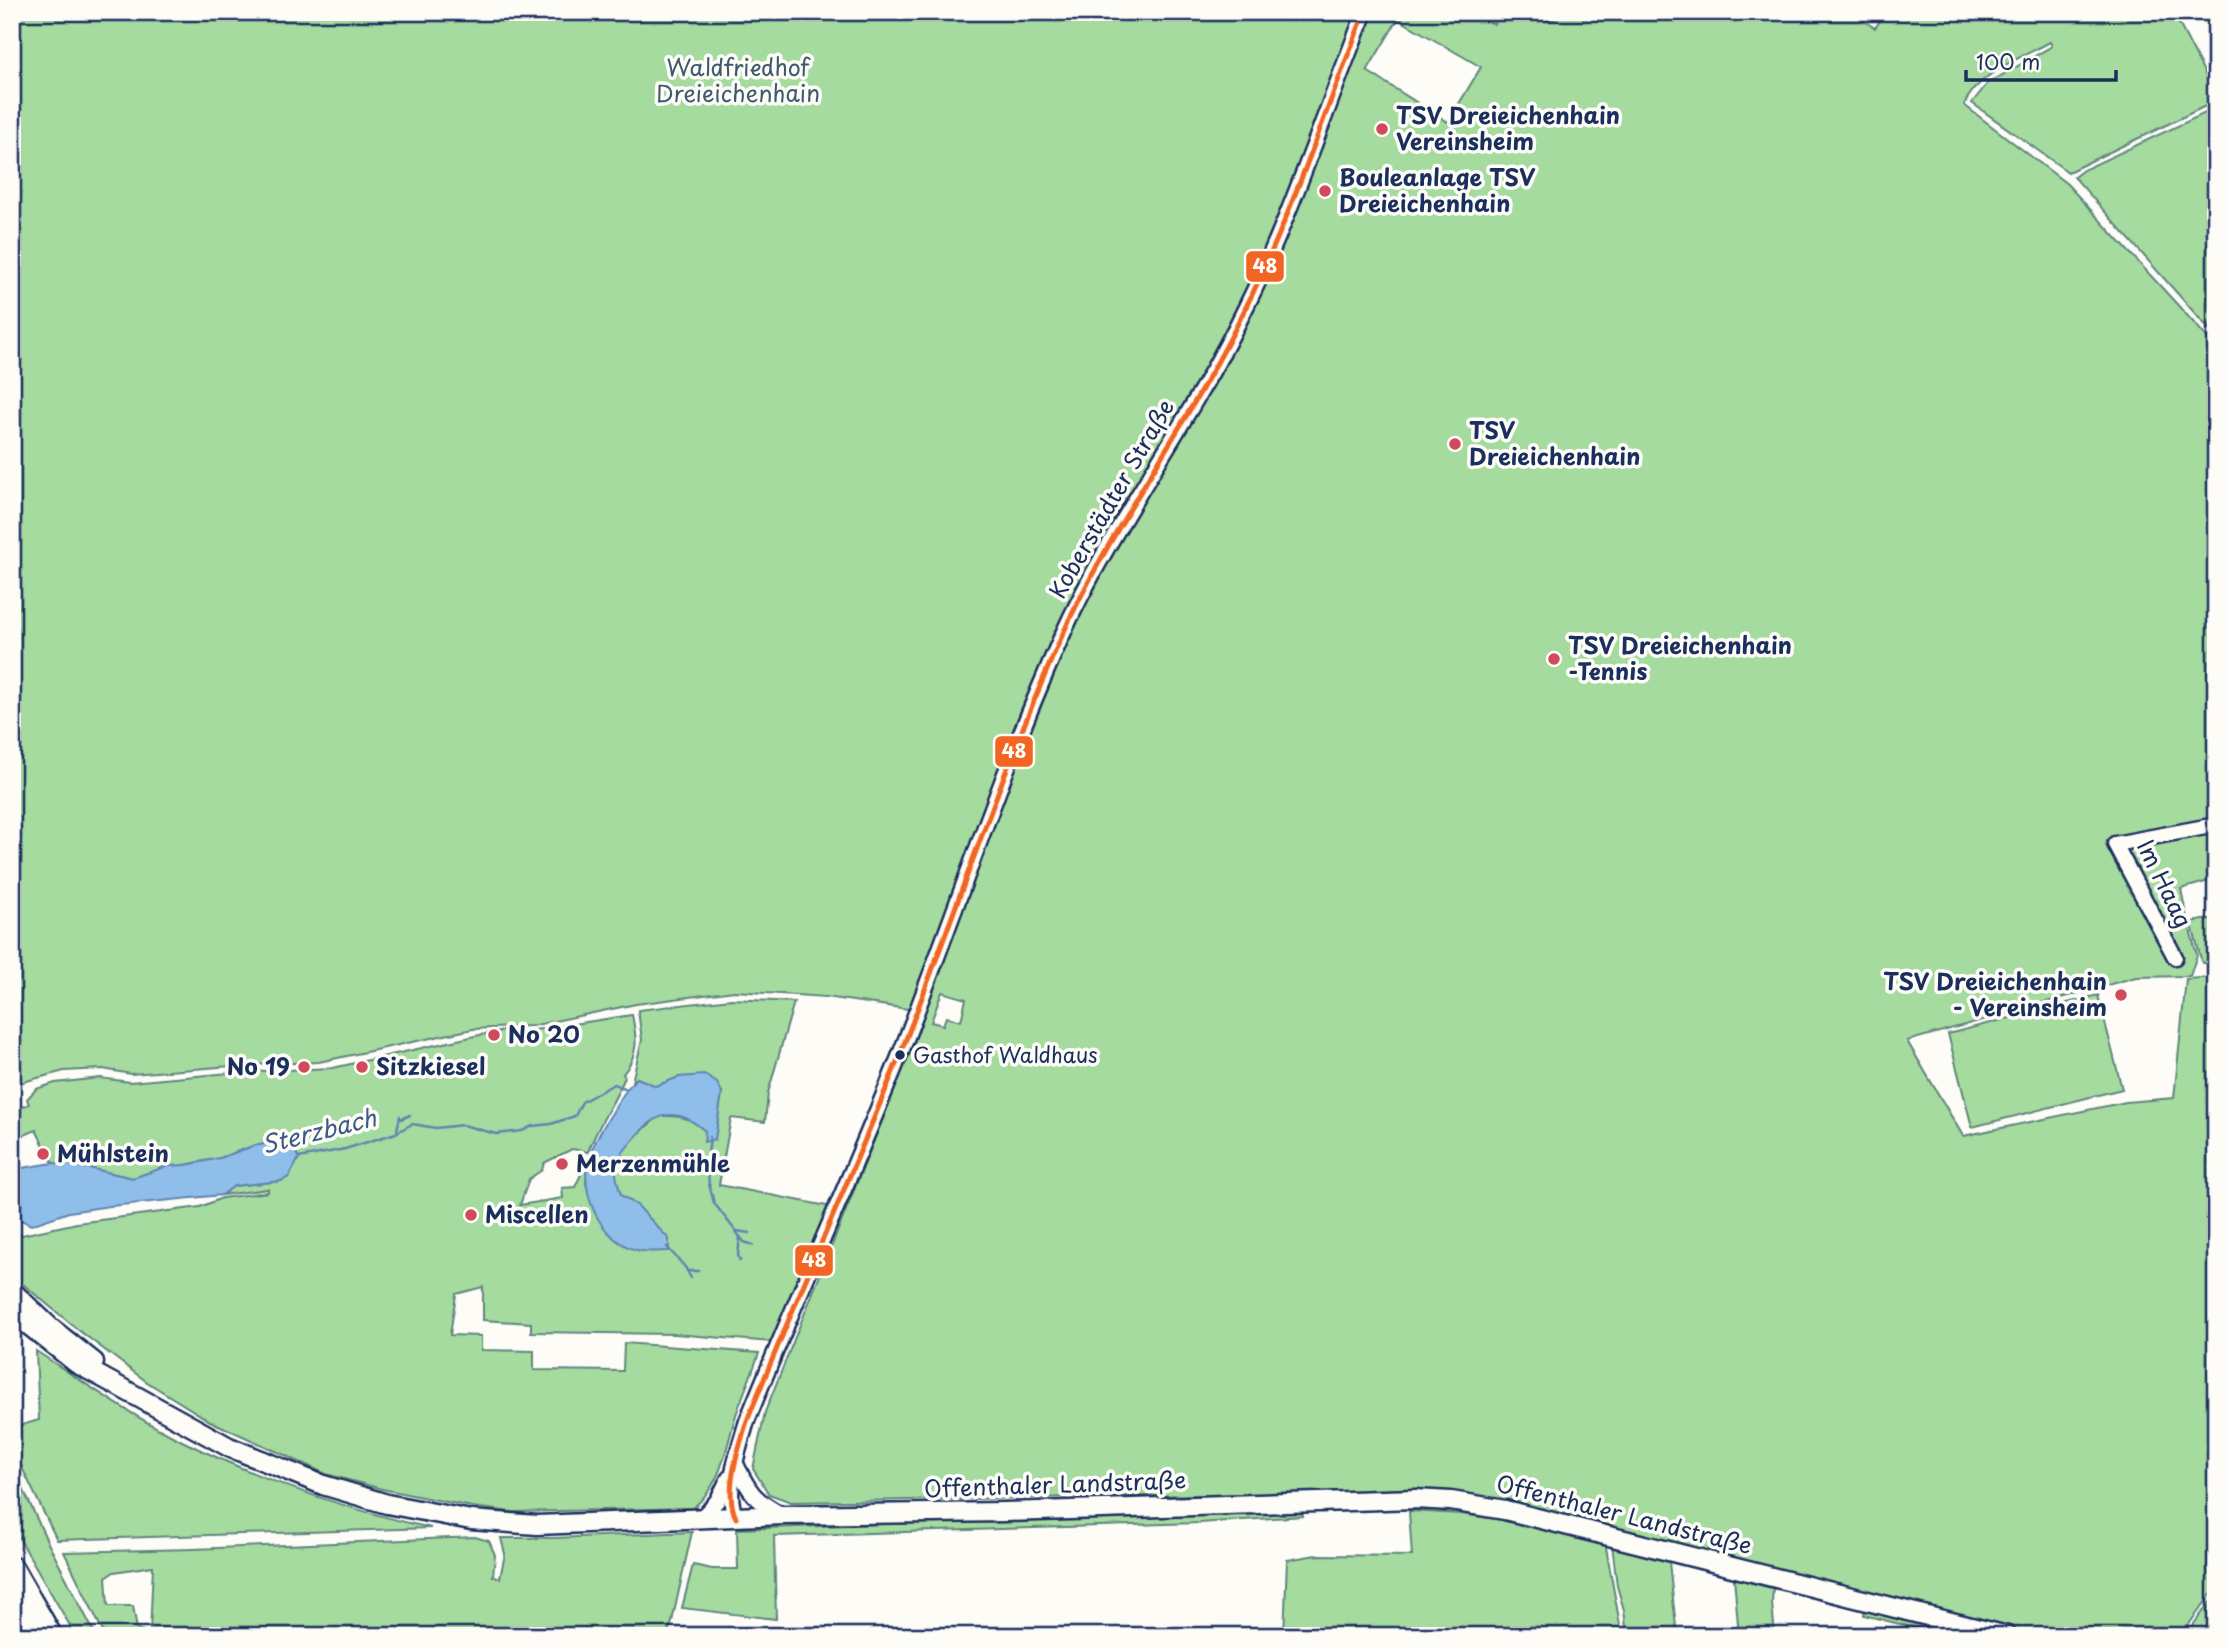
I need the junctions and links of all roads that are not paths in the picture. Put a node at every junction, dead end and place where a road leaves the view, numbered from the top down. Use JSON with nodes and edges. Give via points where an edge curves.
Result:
{"nodes":[{"id":1,"x":1365,"y":12,"type":"edge"},
{"id":2,"x":2216,"y":825,"type":"edge"},
{"id":3,"x":2175,"y":957,"type":"dead end"},
{"id":4,"x":12,"y":1291,"type":"edge"},
{"id":5,"x":13,"y":1313,"type":"edge"},
{"id":6,"x":117,"y":1384,"type":"junction"},
{"id":7,"x":736,"y":1464,"type":"junction"},
{"id":8,"x":783,"y":1515,"type":"junction"},
{"id":9,"x":736,"y":1518,"type":"junction"},
{"id":10,"x":700,"y":1520,"type":"junction"},
{"id":11,"x":12,"y":1568,"type":"edge"},
{"id":12,"x":12,"y":1607,"type":"edge"},
{"id":13,"x":28,"y":1636,"type":"edge"},
{"id":14,"x":51,"y":1636,"type":"edge"},
{"id":15,"x":2007,"y":1636,"type":"edge"}],
"edges":[{"from":1,"to":7,"type":"street","name":"Koberstädter Straße","via":[[1247,307],[1087,584],[1062,636],[900,1055],[747,1421]]},
{"from":2,"to":3,"type":"street","name":"Im Haag","via":[[2115,844]]},
{"from":4,"to":6,"type":"main road","name":"Offenthaler Landstraße"},
{"from":5,"to":6,"type":"main road","name":"Offenthaler Landstraße","via":[[64,1355]]},
{"from":6,"to":10,"type":"main road","name":"Offenthaler Landstraße","via":[[229,1447],[323,1485],[387,1504],[447,1517],[516,1524]]},
{"from":7,"to":8,"type":"street","via":[[750,1492]]},
{"from":7,"to":9,"type":"street","via":[[743,1495]]},
{"from":7,"to":10,"type":"street","via":[[717,1502]]},
{"from":8,"to":9,"type":"main road","name":"Offenthaler Landstraße"},
{"from":8,"to":15,"type":"main road","name":"Offenthaler Landstraße","via":[[1451,1501],[1506,1510]]},
{"from":9,"to":10,"type":"main road","name":"Offenthaler Landstraße"},
{"from":11,"to":14,"type":"highway"},
{"from":12,"to":13,"type":"highway"}]}
